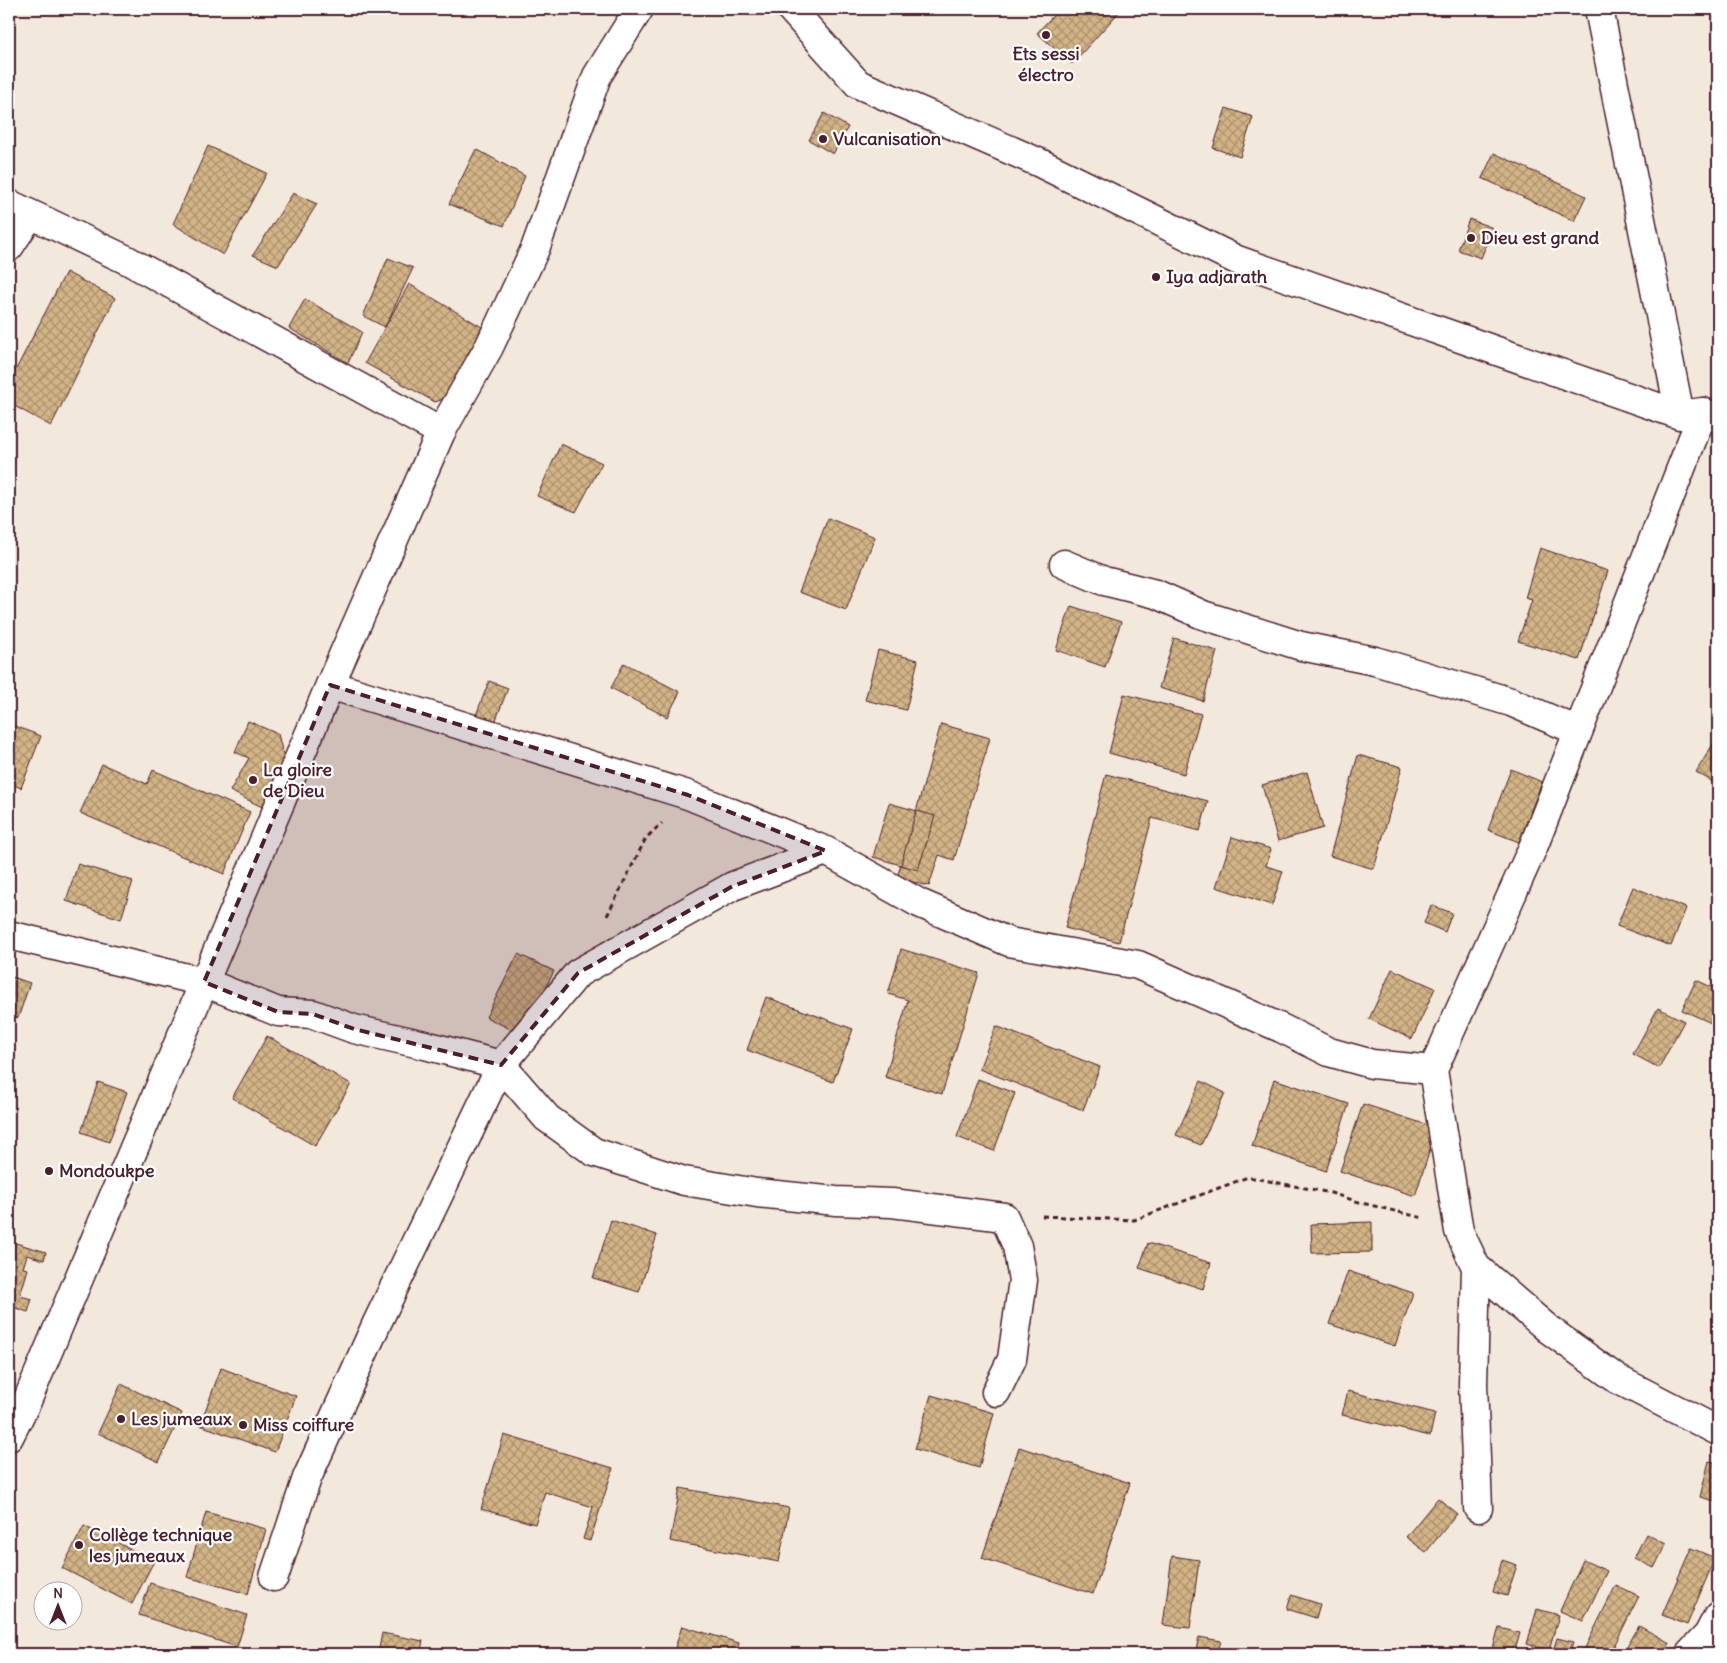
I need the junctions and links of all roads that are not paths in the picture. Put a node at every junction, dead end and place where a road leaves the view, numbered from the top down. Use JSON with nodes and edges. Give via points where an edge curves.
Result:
{"nodes":[{"id":1,"x":639,"y":9,"type":"edge"},
{"id":2,"x":792,"y":9,"type":"edge"},
{"id":3,"x":1599,"y":9,"type":"edge"},
{"id":4,"x":19,"y":210,"type":"edge"},
{"id":5,"x":9,"y":246,"type":"edge"},
{"id":6,"x":1700,"y":415,"type":"edge"},
{"id":7,"x":442,"y":432,"type":"junction"},
{"id":8,"x":1064,"y":564,"type":"dead end"},
{"id":9,"x":330,"y":685,"type":"junction"},
{"id":10,"x":1578,"y":731,"type":"junction"},
{"id":11,"x":826,"y":851,"type":"junction"},
{"id":12,"x":9,"y":935,"type":"edge"},
{"id":13,"x":204,"y":982,"type":"junction"},
{"id":14,"x":501,"y":1065,"type":"junction"},
{"id":15,"x":1433,"y":1070,"type":"junction"},
{"id":16,"x":1476,"y":1266,"type":"junction"},
{"id":17,"x":996,"y":1392,"type":"dead end"},
{"id":18,"x":1718,"y":1431,"type":"edge"},
{"id":19,"x":9,"y":1438,"type":"edge"},
{"id":20,"x":1478,"y":1508,"type":"dead end"},
{"id":21,"x":274,"y":1577,"type":"dead end"},
{"id":22,"x":1718,"y":1616,"type":"edge"},
{"id":23,"x":1690,"y":1654,"type":"edge"}],
"edges":[{"from":1,"to":7,"type":"street","via":[[597,76],[535,249],[489,347]]},
{"from":2,"to":6,"type":"street","via":[[858,84],[1040,163],[1237,260]]},
{"from":3,"to":6,"type":"street"},
{"from":4,"to":5,"type":"street"},
{"from":4,"to":7,"type":"street","via":[[127,260]]},
{"from":6,"to":10,"type":"street"},
{"from":7,"to":9,"type":"street"},
{"from":8,"to":10,"type":"street","via":[[1104,581],[1156,594],[1202,615],[1301,646],[1375,661],[1511,702]]},
{"from":9,"to":11,"type":"street","via":[[688,795]]},
{"from":9,"to":13,"type":"street"},
{"from":10,"to":15,"type":"street","via":[[1534,845]]},
{"from":11,"to":14,"type":"street","via":[[733,886],[578,973]]},
{"from":11,"to":15,"type":"street","via":[[919,903],[1009,942],[1138,964],[1329,1052],[1372,1064]]},
{"from":12,"to":13,"type":"street"},
{"from":13,"to":14,"type":"street","via":[[278,1012],[313,1014],[354,1030]]},
{"from":13,"to":19,"type":"street"},
{"from":14,"to":17,"type":"street","via":[[547,1118],[594,1152],[684,1181],[757,1193],[892,1203],[1004,1217],[1016,1246],[1023,1280],[1012,1359]]},
{"from":14,"to":21,"type":"street","via":[[376,1323],[306,1478]]},
{"from":15,"to":16,"type":"street","via":[[1458,1231]]},
{"from":16,"to":18,"type":"street","via":[[1548,1329],[1617,1379]]},
{"from":16,"to":20,"type":"street","via":[[1473,1384]]},
{"from":22,"to":23,"type":"street","via":[[1708,1635]]}]}
